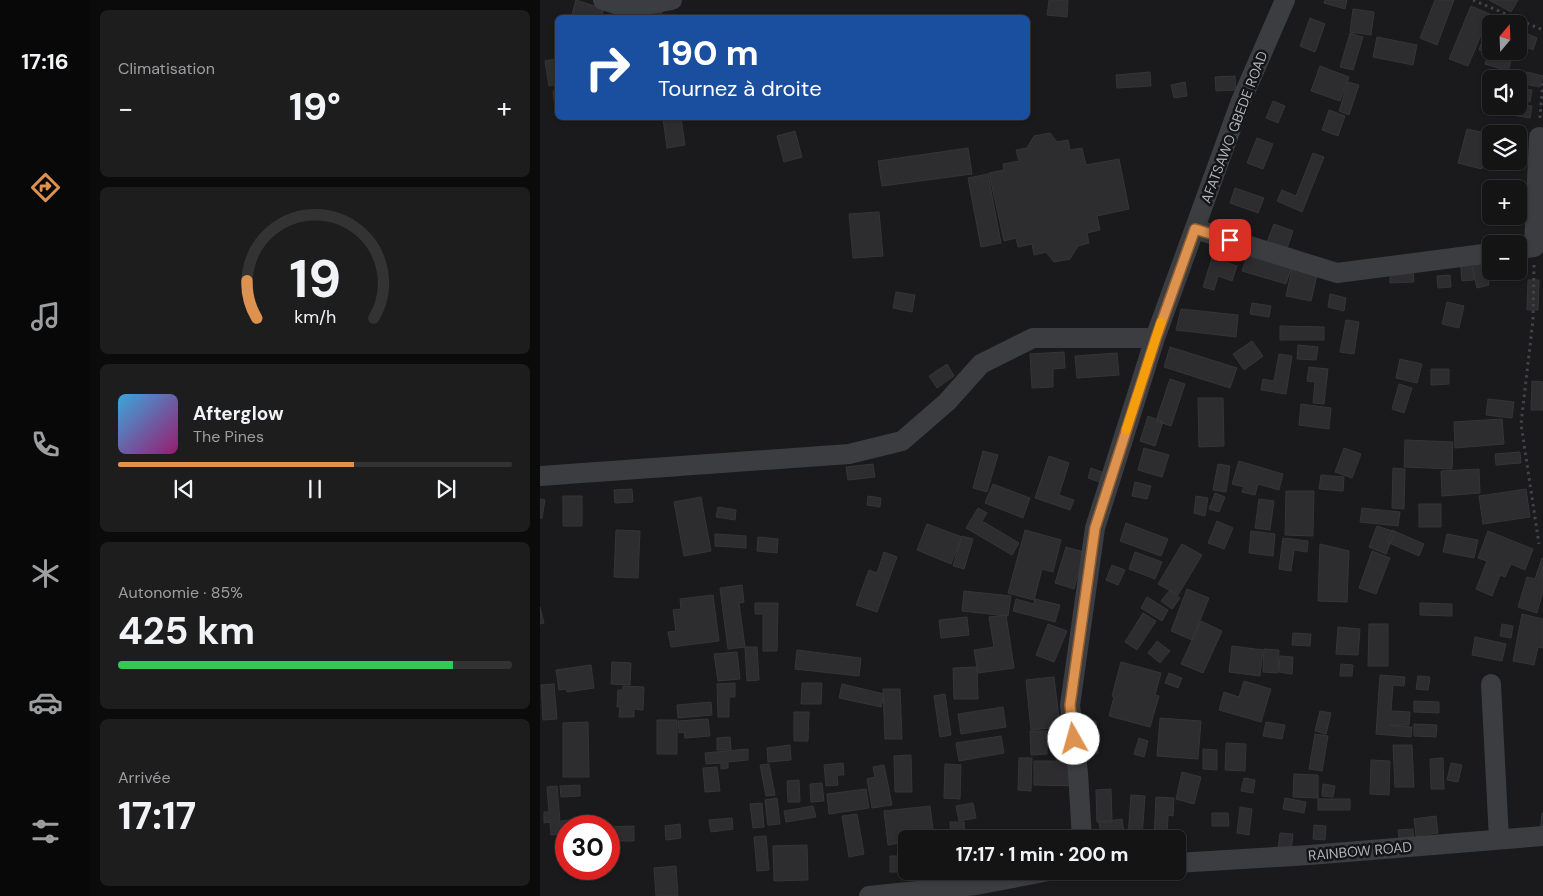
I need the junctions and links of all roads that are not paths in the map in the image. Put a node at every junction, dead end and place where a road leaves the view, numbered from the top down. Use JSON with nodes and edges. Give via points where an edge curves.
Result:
{"nodes":[{"id":1,"x":603,"y":0,"type":"edge"},
{"id":2,"x":672,"y":0,"type":"edge"},
{"id":3,"x":1285,"y":0,"type":"edge"},
{"id":4,"x":1539,"y":137,"type":"road end"},
{"id":5,"x":1195,"y":229,"type":"junction"},
{"id":6,"x":1527,"y":239,"type":"edge"},
{"id":7,"x":1482,"y":254,"type":"edge"},
{"id":8,"x":1156,"y":338,"type":"junction"},
{"id":9,"x":540,"y":476,"type":"edge"},
{"id":10,"x":1491,"y":684,"type":"dead end"},
{"id":11,"x":1081,"y":830,"type":"edge"},
{"id":12,"x":1543,"y":836,"type":"edge"},
{"id":13,"x":1499,"y":839,"type":"junction"},
{"id":14,"x":1186,"y":862,"type":"edge"},
{"id":15,"x":1002,"y":880,"type":"edge"},
{"id":16,"x":869,"y":896,"type":"edge"}],
"edges":[{"from":1,"to":2,"type":"street","via":[[628,8]]},
{"from":3,"to":5,"type":"street","name":"AFATSAWO GBEDE ROAD","via":[[1241,102]]},
{"from":4,"to":6,"type":"street"},
{"from":5,"to":7,"type":"street","via":[[1337,273]]},
{"from":5,"to":8,"type":"street","name":"AFATSAWO GBEDE ROAD"},
{"from":8,"to":9,"type":"street","via":[[1033,338],[981,364],[947,402],[902,441],[849,454]]},
{"from":8,"to":11,"type":"street","name":"AFATSAWO GBEDE ROAD","via":[[1095,528],[1070,705]]},
{"from":10,"to":13,"type":"street"},
{"from":12,"to":13,"type":"street","name":"RAINBOW ROAD"},
{"from":13,"to":14,"type":"street","name":"RAINBOW ROAD"},
{"from":15,"to":16,"type":"street"}]}
